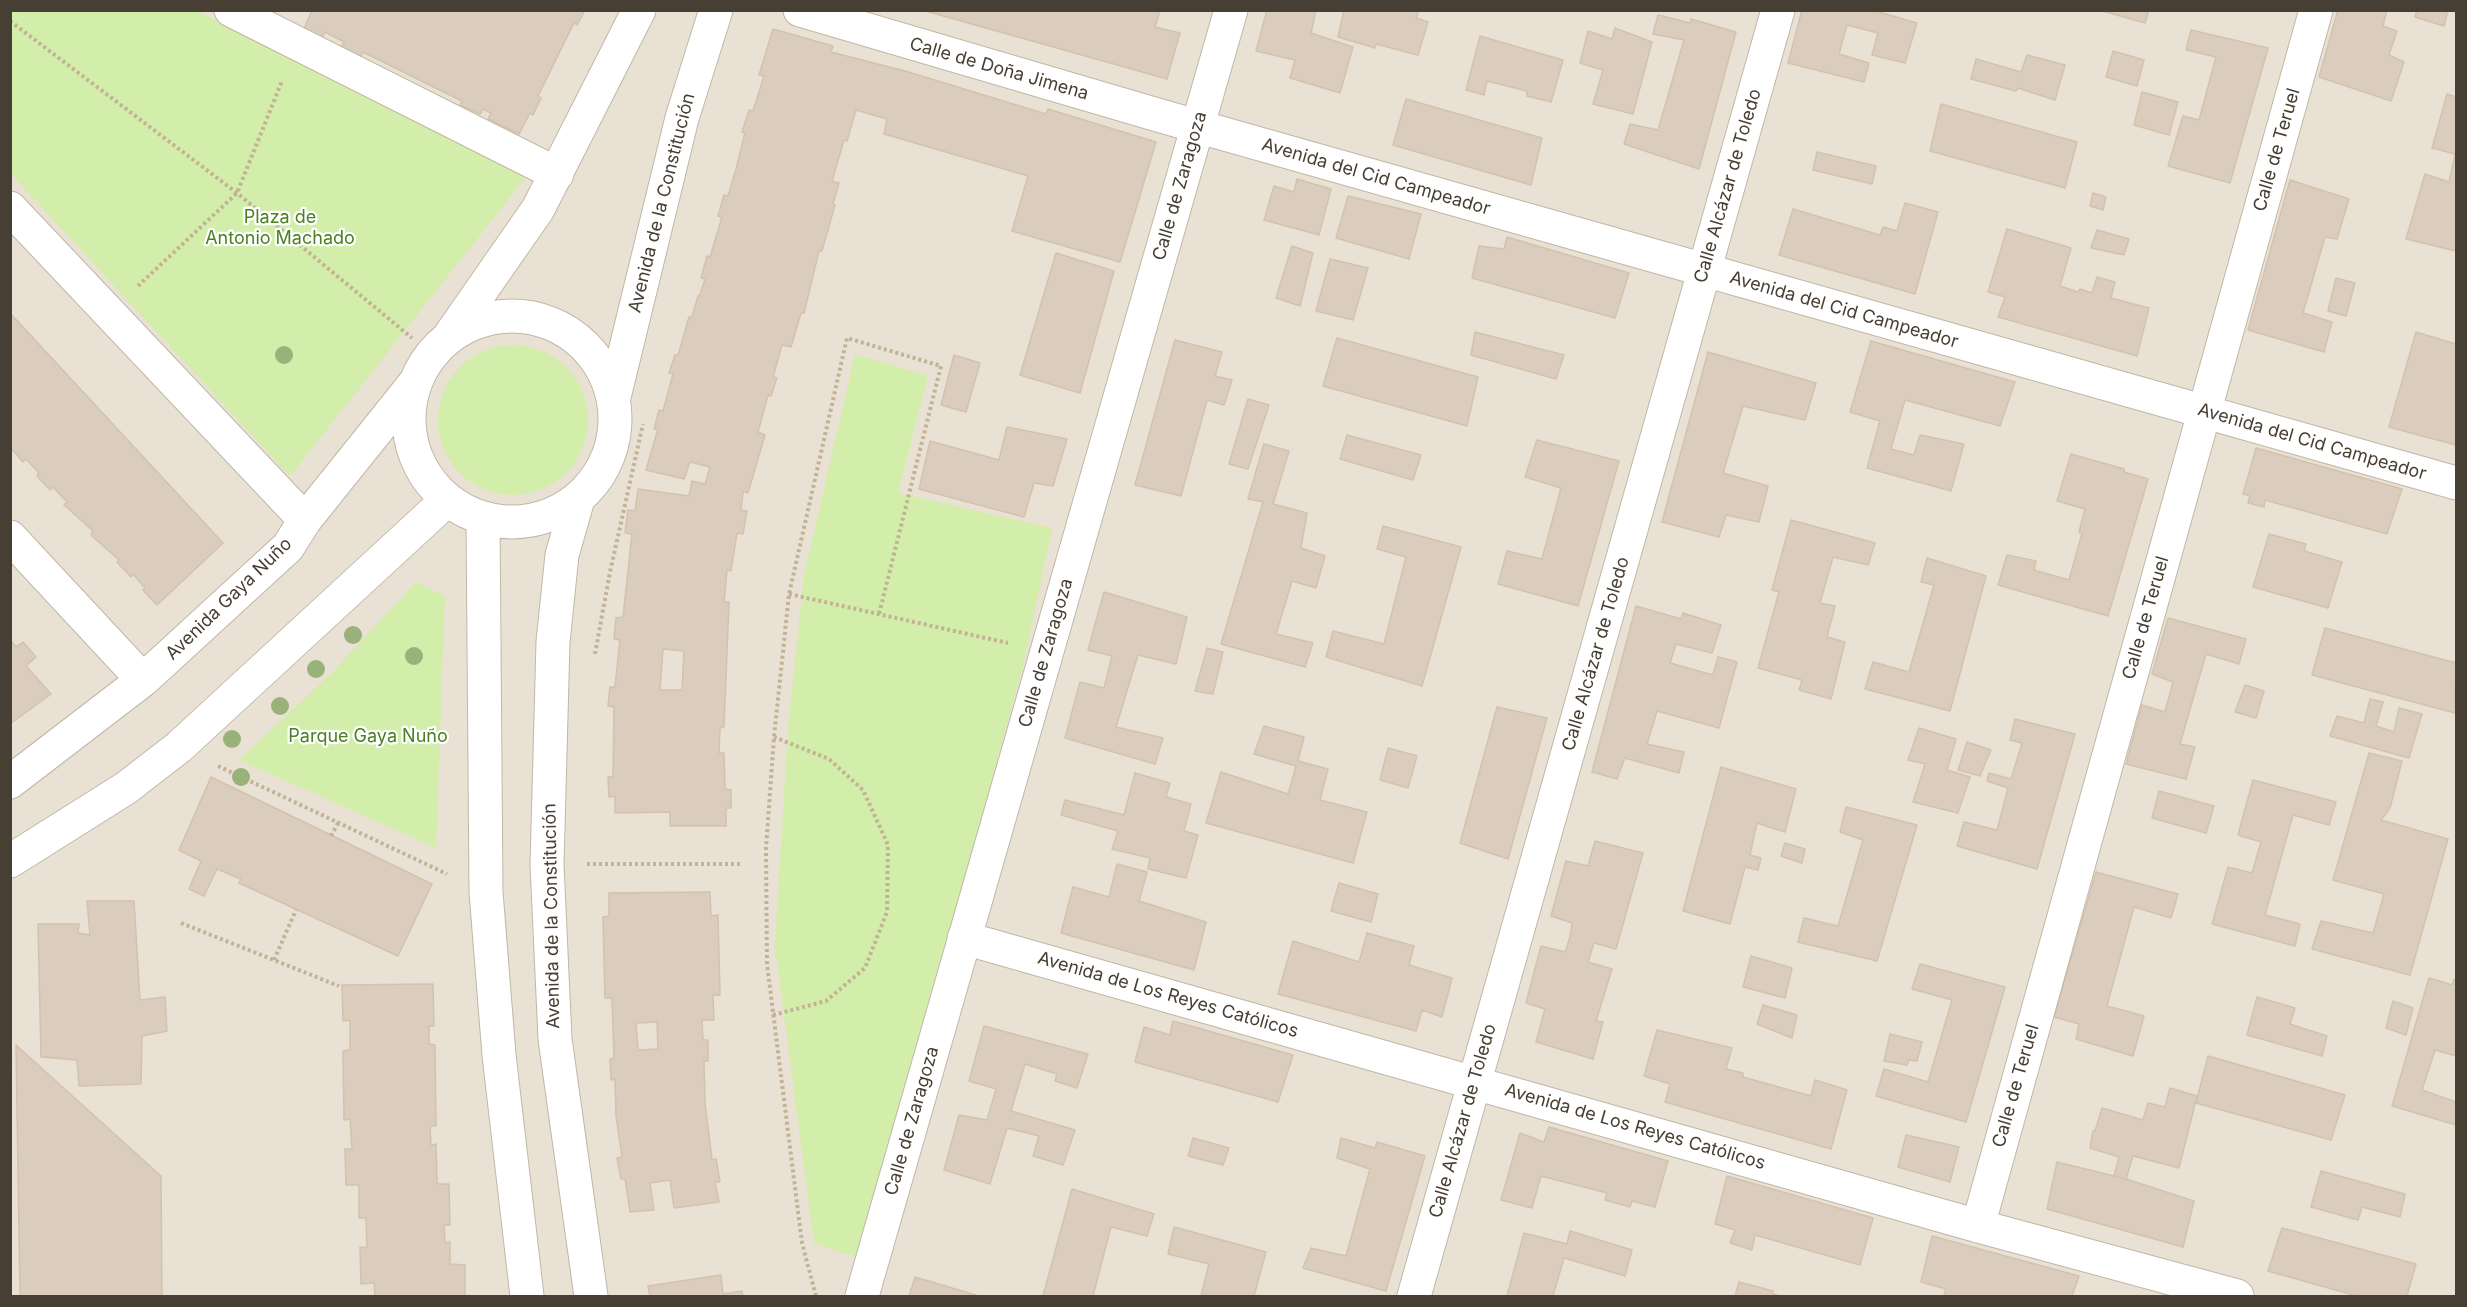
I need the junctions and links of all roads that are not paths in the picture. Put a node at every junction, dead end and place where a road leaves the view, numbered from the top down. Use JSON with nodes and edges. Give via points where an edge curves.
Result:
{"nodes":[{"id":1,"x":231,"y":10,"type":"edge"},
{"id":2,"x":639,"y":10,"type":"edge"},
{"id":3,"x":716,"y":10,"type":"edge"},
{"id":4,"x":800,"y":10,"type":"edge"},
{"id":5,"x":1231,"y":10,"type":"edge"},
{"id":6,"x":1778,"y":10,"type":"edge"},
{"id":7,"x":2316,"y":10,"type":"edge"},
{"id":8,"x":1197,"y":126,"type":"junction"},
{"id":9,"x":557,"y":174,"type":"junction"},
{"id":10,"x":10,"y":208,"type":"edge"},
{"id":11,"x":1704,"y":270,"type":"junction"},
{"id":12,"x":441,"y":345,"type":"junction"},
{"id":13,"x":415,"y":383,"type":"junction"},
{"id":14,"x":614,"y":397,"type":"junction"},
{"id":15,"x":2204,"y":412,"type":"junction"},
{"id":16,"x":2457,"y":483,"type":"edge"},
{"id":17,"x":578,"y":499,"type":"junction"},
{"id":18,"x":447,"y":500,"type":"junction"},
{"id":19,"x":483,"y":519,"type":"junction"},
{"id":20,"x":306,"y":520,"type":"junction"},
{"id":21,"x":10,"y":537,"type":"edge"},
{"id":22,"x":143,"y":680,"type":"junction"},
{"id":23,"x":10,"y":782,"type":"edge"},
{"id":24,"x":10,"y":861,"type":"edge"},
{"id":25,"x":964,"y":938,"type":"junction"},
{"id":26,"x":1474,"y":1081,"type":"junction"},
{"id":27,"x":1978,"y":1226,"type":"junction"},
{"id":28,"x":527,"y":1296,"type":"edge"},
{"id":29,"x":591,"y":1296,"type":"edge"},
{"id":30,"x":862,"y":1296,"type":"edge"},
{"id":31,"x":1414,"y":1296,"type":"edge"},
{"id":32,"x":2237,"y":1296,"type":"edge"}],
"edges":[{"from":1,"to":9,"type":"street"},
{"from":2,"to":9,"type":"street"},
{"from":3,"to":14,"type":"street","name":"Avenida de la Constitución","via":[[682,118]]},
{"from":4,"to":8,"type":"street","name":"Calle de Doña Jimena"},
{"from":5,"to":8,"type":"street","name":"Calle de Zaragoza"},
{"from":6,"to":11,"type":"street","name":"Calle Alcázar de Toledo"},
{"from":7,"to":15,"type":"street","name":"Calle de Teruel"},
{"from":8,"to":11,"type":"street","name":"Avenida del Cid Campeador"},
{"from":8,"to":25,"type":"street","name":"Calle de Zaragoza"},
{"from":9,"to":12,"type":"street","via":[[538,209]]},
{"from":10,"to":20,"type":"street"},
{"from":11,"to":15,"type":"street","name":"Avenida del Cid Campeador"},
{"from":11,"to":26,"type":"street","name":"Calle Alcázar de Toledo"},
{"from":12,"to":13,"type":"street"},
{"from":12,"to":14,"type":"street","via":[[482,320],[516,315],[549,322],[579,340],[602,366]]},
{"from":13,"to":18,"type":"street","via":[[408,416],[413,449],[428,480]]},
{"from":13,"to":20,"type":"street","name":"Avenida Gaya Nuño"},
{"from":14,"to":17,"type":"street","via":[[616,424],[611,450],[600,475]]},
{"from":15,"to":16,"type":"street","name":"Avenida del Cid Campeador"},
{"from":15,"to":27,"type":"street","name":"Calle de Teruel"},
{"from":17,"to":19,"type":"street","via":[[549,516],[516,522]]},
{"from":17,"to":29,"type":"street","name":"Avenida de la Constitución","via":[[562,555],[553,642],[547,865],[555,1039]]},
{"from":18,"to":19,"type":"street"},
{"from":18,"to":24,"type":"street","via":[[178,747],[126,788]]},
{"from":19,"to":28,"type":"street","via":[[486,892],[499,1055]]},
{"from":20,"to":22,"type":"street","name":"Avenida Gaya Nuño","via":[[288,547]]},
{"from":21,"to":22,"type":"street"},
{"from":22,"to":23,"type":"street","name":"Avenida Gaya Nuño"},
{"from":25,"to":26,"type":"street","name":"Avenida de Los Reyes Católicos"},
{"from":25,"to":30,"type":"street","name":"Calle de Zaragoza"},
{"from":26,"to":27,"type":"street","name":"Avenida de Los Reyes Católicos"},
{"from":26,"to":31,"type":"street","name":"Calle Alcázar de Toledo"},
{"from":27,"to":32,"type":"street","name":"Avenida de Los Reyes Católicos"}]}
